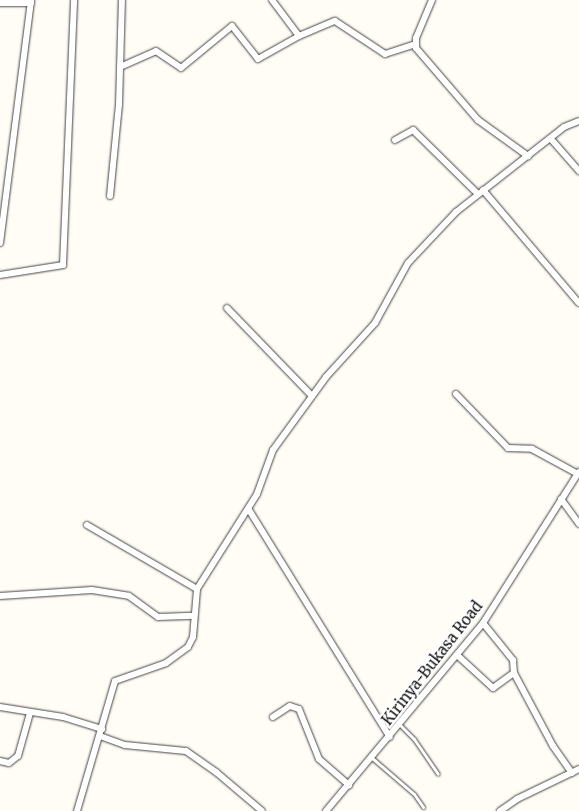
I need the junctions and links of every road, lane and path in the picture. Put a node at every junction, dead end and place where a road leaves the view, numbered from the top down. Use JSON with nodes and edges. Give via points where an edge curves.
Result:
{"nodes":[{"id":1,"x":74,"y":0,"type":"edge"},
{"id":2,"x":122,"y":0,"type":"edge"},
{"id":3,"x":272,"y":0,"type":"edge"},
{"id":4,"x":432,"y":0,"type":"edge"},
{"id":5,"x":31,"y":1,"type":"edge"},
{"id":6,"x":0,"y":4,"type":"edge"},
{"id":7,"x":299,"y":36,"type":"junction"},
{"id":8,"x":415,"y":44,"type":"junction"},
{"id":9,"x":120,"y":67,"type":"junction"},
{"id":10,"x":579,"y":121,"type":"edge"},
{"id":11,"x":551,"y":139,"type":"junction"},
{"id":12,"x":395,"y":140,"type":"dead end"},
{"id":13,"x":528,"y":156,"type":"junction"},
{"id":14,"x":579,"y":171,"type":"edge"},
{"id":15,"x":481,"y":192,"type":"junction"},
{"id":16,"x":110,"y":196,"type":"dead end"},
{"id":17,"x":0,"y":243,"type":"edge"},
{"id":18,"x":0,"y":275,"type":"edge"},
{"id":19,"x":579,"y":303,"type":"edge"},
{"id":20,"x":227,"y":308,"type":"dead end"},
{"id":21,"x":456,"y":394,"type":"dead end"},
{"id":22,"x":312,"y":396,"type":"junction"},
{"id":23,"x":578,"y":473,"type":"edge"},
{"id":24,"x":562,"y":499,"type":"junction"},
{"id":25,"x":249,"y":510,"type":"junction"},
{"id":26,"x":579,"y":524,"type":"edge"},
{"id":27,"x":88,"y":525,"type":"dead end"},
{"id":28,"x":197,"y":589,"type":"junction"},
{"id":29,"x":0,"y":596,"type":"edge"},
{"id":30,"x":194,"y":616,"type":"junction"},
{"id":31,"x":483,"y":623,"type":"junction"},
{"id":32,"x":457,"y":655,"type":"junction"},
{"id":33,"x":514,"y":673,"type":"junction"},
{"id":34,"x":0,"y":707,"type":"edge"},
{"id":35,"x":30,"y":713,"type":"junction"},
{"id":36,"x":273,"y":717,"type":"dead end"},
{"id":37,"x":400,"y":726,"type":"junction"},
{"id":38,"x":101,"y":733,"type":"junction"},
{"id":39,"x":390,"y":737,"type":"junction"},
{"id":40,"x":372,"y":758,"type":"junction"},
{"id":41,"x":0,"y":761,"type":"edge"},
{"id":42,"x":579,"y":770,"type":"edge"},
{"id":43,"x":572,"y":773,"type":"junction"},
{"id":44,"x":438,"y":774,"type":"dead end"},
{"id":45,"x":349,"y":785,"type":"junction"},
{"id":46,"x":423,"y":807,"type":"dead end"},
{"id":47,"x":77,"y":811,"type":"edge"},
{"id":48,"x":262,"y":811,"type":"edge"},
{"id":49,"x":326,"y":811,"type":"edge"},
{"id":50,"x":500,"y":811,"type":"edge"}],
"edges":[{"from":1,"to":18,"type":"street","via":[[63,265]]},
{"from":2,"to":9,"type":"street"},
{"from":3,"to":7,"type":"street"},
{"from":4,"to":8,"type":"street"},
{"from":5,"to":6,"type":"street"},
{"from":5,"to":17,"type":"street"},
{"from":7,"to":8,"type":"street","via":[[336,21],[385,54]]},
{"from":7,"to":9,"type":"street","via":[[258,59],[232,26],[181,68],[156,52]]},
{"from":8,"to":13,"type":"street","via":[[478,120]]},
{"from":9,"to":16,"type":"street"},
{"from":10,"to":11,"type":"street","via":[[564,127]]},
{"from":11,"to":13,"type":"street"},
{"from":11,"to":14,"type":"street"},
{"from":12,"to":15,"type":"street","via":[[414,130]]},
{"from":13,"to":15,"type":"street"},
{"from":15,"to":19,"type":"street"},
{"from":15,"to":22,"type":"street","via":[[422,245],[397,280],[375,323]]},
{"from":20,"to":22,"type":"street"},
{"from":21,"to":23,"type":"street","via":[[508,448],[532,449]]},
{"from":22,"to":25,"type":"street","via":[[273,450]]},
{"from":23,"to":24,"type":"street","name":"Kirinya-Bukasa Road"},
{"from":24,"to":26,"type":"street"},
{"from":24,"to":31,"type":"street","name":"Kirinya-Bukasa Road"},
{"from":25,"to":28,"type":"street"},
{"from":25,"to":39,"type":"street"},
{"from":27,"to":28,"type":"street"},
{"from":28,"to":30,"type":"street"},
{"from":29,"to":30,"type":"street","via":[[92,590],[130,596],[158,617]]},
{"from":30,"to":38,"type":"street","via":[[192,640],[186,650],[166,663],[115,681]]},
{"from":31,"to":32,"type":"street","name":"Kirinya-Bukasa Road"},
{"from":31,"to":33,"type":"street","via":[[512,660]]},
{"from":32,"to":33,"type":"street","via":[[493,688]]},
{"from":32,"to":37,"type":"street","name":"Kirinya-Bukasa Road"},
{"from":33,"to":43,"type":"street","via":[[553,746]]},
{"from":34,"to":35,"type":"street"},
{"from":35,"to":38,"type":"street","via":[[64,717]]},
{"from":35,"to":41,"type":"street","via":[[18,756],[9,763]]},
{"from":36,"to":45,"type":"street","via":[[290,706],[299,709],[319,758]]},
{"from":37,"to":39,"type":"street","name":"Kirinya-Bukasa Road"},
{"from":37,"to":44,"type":"lane","via":[[414,739]]},
{"from":38,"to":47,"type":"street"},
{"from":38,"to":48,"type":"street","via":[[124,745],[186,751]]},
{"from":39,"to":40,"type":"street","name":"Kirinya-Bukasa Road"},
{"from":40,"to":45,"type":"street","name":"Kirinya-Bukasa Road"},
{"from":40,"to":46,"type":"lane","via":[[414,794]]},
{"from":42,"to":43,"type":"street"},
{"from":43,"to":50,"type":"street","via":[[517,799]]},
{"from":45,"to":49,"type":"street","name":"Kirinya-Bukasa Road"}]}
